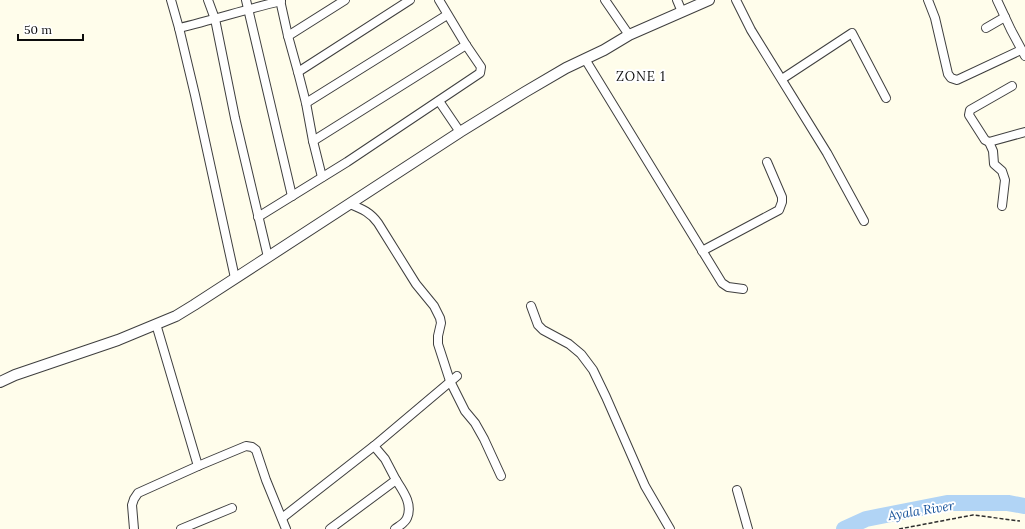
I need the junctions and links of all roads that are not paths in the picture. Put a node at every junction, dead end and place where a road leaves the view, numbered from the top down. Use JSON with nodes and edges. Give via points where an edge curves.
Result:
{"nodes":[{"id":1,"x":171,"y":0,"type":"edge"},
{"id":2,"x":208,"y":0,"type":"edge"},
{"id":3,"x":246,"y":0,"type":"edge"},
{"id":4,"x":281,"y":0,"type":"edge"},
{"id":5,"x":345,"y":0,"type":"edge"},
{"id":6,"x":410,"y":0,"type":"edge"},
{"id":7,"x":439,"y":0,"type":"edge"},
{"id":8,"x":605,"y":0,"type":"edge"},
{"id":9,"x":676,"y":0,"type":"edge"},
{"id":10,"x":736,"y":0,"type":"edge"},
{"id":11,"x":928,"y":0,"type":"edge"},
{"id":12,"x":997,"y":0,"type":"edge"},
{"id":13,"x":704,"y":1,"type":"edge"},
{"id":14,"x":248,"y":9,"type":"junction"},
{"id":15,"x":682,"y":12,"type":"junction"},
{"id":16,"x":447,"y":15,"type":"junction"},
{"id":17,"x":1005,"y":18,"type":"junction"},
{"id":18,"x":215,"y":20,"type":"junction"},
{"id":19,"x":179,"y":28,"type":"junction"},
{"id":20,"x":986,"y":28,"type":"dead end"},
{"id":21,"x":629,"y":35,"type":"junction"},
{"id":22,"x":288,"y":36,"type":"junction"},
{"id":23,"x":466,"y":45,"type":"junction"},
{"id":24,"x":1023,"y":53,"type":"edge"},
{"id":25,"x":585,"y":59,"type":"junction"},
{"id":26,"x":298,"y":72,"type":"junction"},
{"id":27,"x":782,"y":79,"type":"junction"},
{"id":28,"x":1012,"y":86,"type":"dead end"},
{"id":29,"x":886,"y":98,"type":"dead end"},
{"id":30,"x":439,"y":101,"type":"junction"},
{"id":31,"x":306,"y":103,"type":"junction"},
{"id":32,"x":460,"y":132,"type":"junction"},
{"id":33,"x":1025,"y":132,"type":"edge"},
{"id":34,"x":313,"y":141,"type":"junction"},
{"id":35,"x":989,"y":142,"type":"junction"},
{"id":36,"x":767,"y":162,"type":"dead end"},
{"id":37,"x":322,"y":177,"type":"junction"},
{"id":38,"x":292,"y":196,"type":"junction"},
{"id":39,"x":350,"y":204,"type":"junction"},
{"id":40,"x":1002,"y":206,"type":"dead end"},
{"id":41,"x":258,"y":217,"type":"junction"},
{"id":42,"x":864,"y":221,"type":"dead end"},
{"id":43,"x":702,"y":251,"type":"junction"},
{"id":44,"x":268,"y":257,"type":"junction"},
{"id":45,"x":235,"y":278,"type":"junction"},
{"id":46,"x":743,"y":289,"type":"dead end"},
{"id":47,"x":531,"y":306,"type":"dead end"},
{"id":48,"x":156,"y":324,"type":"junction"},
{"id":49,"x":454,"y":378,"type":"junction"},
{"id":50,"x":0,"y":382,"type":"edge"},
{"id":51,"x":374,"y":446,"type":"junction"},
{"id":52,"x":198,"y":466,"type":"junction"},
{"id":53,"x":501,"y":476,"type":"dead end"},
{"id":54,"x":396,"y":480,"type":"junction"},
{"id":55,"x":737,"y":490,"type":"dead end"},
{"id":56,"x":232,"y":508,"type":"dead end"},
{"id":57,"x":282,"y":518,"type":"junction"},
{"id":58,"x":134,"y":529,"type":"edge"},
{"id":59,"x":181,"y":529,"type":"edge"},
{"id":60,"x":286,"y":529,"type":"edge"},
{"id":61,"x":330,"y":529,"type":"edge"},
{"id":62,"x":395,"y":529,"type":"edge"},
{"id":63,"x":670,"y":529,"type":"edge"},
{"id":64,"x":748,"y":529,"type":"edge"}],
"edges":[{"from":1,"to":19,"type":"street"},
{"from":2,"to":18,"type":"street"},
{"from":3,"to":14,"type":"street"},
{"from":4,"to":14,"type":"street"},
{"from":4,"to":22,"type":"street"},
{"from":5,"to":22,"type":"street"},
{"from":6,"to":26,"type":"street"},
{"from":7,"to":16,"type":"street"},
{"from":8,"to":21,"type":"street"},
{"from":9,"to":15,"type":"street"},
{"from":10,"to":27,"type":"street","via":[[751,30]]},
{"from":11,"to":24,"type":"street","via":[[950,78],[957,80]]},
{"from":12,"to":17,"type":"street"},
{"from":13,"to":15,"type":"street"},
{"from":14,"to":18,"type":"street"},
{"from":14,"to":38,"type":"street"},
{"from":15,"to":21,"type":"street"},
{"from":16,"to":23,"type":"street"},
{"from":16,"to":31,"type":"street"},
{"from":17,"to":20,"type":"street"},
{"from":17,"to":24,"type":"street"},
{"from":18,"to":19,"type":"street"},
{"from":18,"to":41,"type":"street"},
{"from":19,"to":45,"type":"street"},
{"from":21,"to":25,"type":"street"},
{"from":22,"to":26,"type":"street"},
{"from":23,"to":30,"type":"street","via":[[481,67],[480,73]]},
{"from":23,"to":34,"type":"street"},
{"from":25,"to":32,"type":"street"},
{"from":25,"to":43,"type":"street"},
{"from":26,"to":31,"type":"street"},
{"from":27,"to":29,"type":"street","via":[[852,33]]},
{"from":27,"to":42,"type":"street"},
{"from":28,"to":35,"type":"street","via":[[970,110],[969,115],[985,140]]},
{"from":30,"to":32,"type":"street"},
{"from":30,"to":37,"type":"street"},
{"from":31,"to":34,"type":"street"},
{"from":32,"to":39,"type":"street"},
{"from":33,"to":35,"type":"street"},
{"from":34,"to":37,"type":"street"},
{"from":35,"to":40,"type":"street","via":[[994,164],[1002,171],[1005,180]]},
{"from":36,"to":43,"type":"street","via":[[782,197],[779,210]]},
{"from":37,"to":38,"type":"street"},
{"from":38,"to":41,"type":"street"},
{"from":39,"to":44,"type":"street"},
{"from":39,"to":49,"type":"street","via":[[373,216],[416,284],[434,306],[441,323],[438,344]]},
{"from":41,"to":44,"type":"street"},
{"from":43,"to":46,"type":"street","via":[[722,284]]},
{"from":44,"to":45,"type":"street"},
{"from":45,"to":48,"type":"street","via":[[194,306]]},
{"from":47,"to":63,"type":"street","via":[[538,325],[569,344],[581,354],[593,370],[646,486]]},
{"from":48,"to":50,"type":"street","via":[[118,340],[15,374]]},
{"from":48,"to":52,"type":"street"},
{"from":49,"to":51,"type":"street"},
{"from":49,"to":53,"type":"street","via":[[465,411],[484,439]]},
{"from":51,"to":54,"type":"street","via":[[385,459]]},
{"from":51,"to":57,"type":"street"},
{"from":52,"to":57,"type":"street","via":[[246,446],[252,447],[256,450]]},
{"from":52,"to":58,"type":"street","via":[[138,493],[132,505]]},
{"from":54,"to":61,"type":"street"},
{"from":54,"to":62,"type":"street","via":[[409,509],[406,519]]},
{"from":55,"to":64,"type":"street"},
{"from":56,"to":59,"type":"street"},
{"from":57,"to":60,"type":"street"}]}
